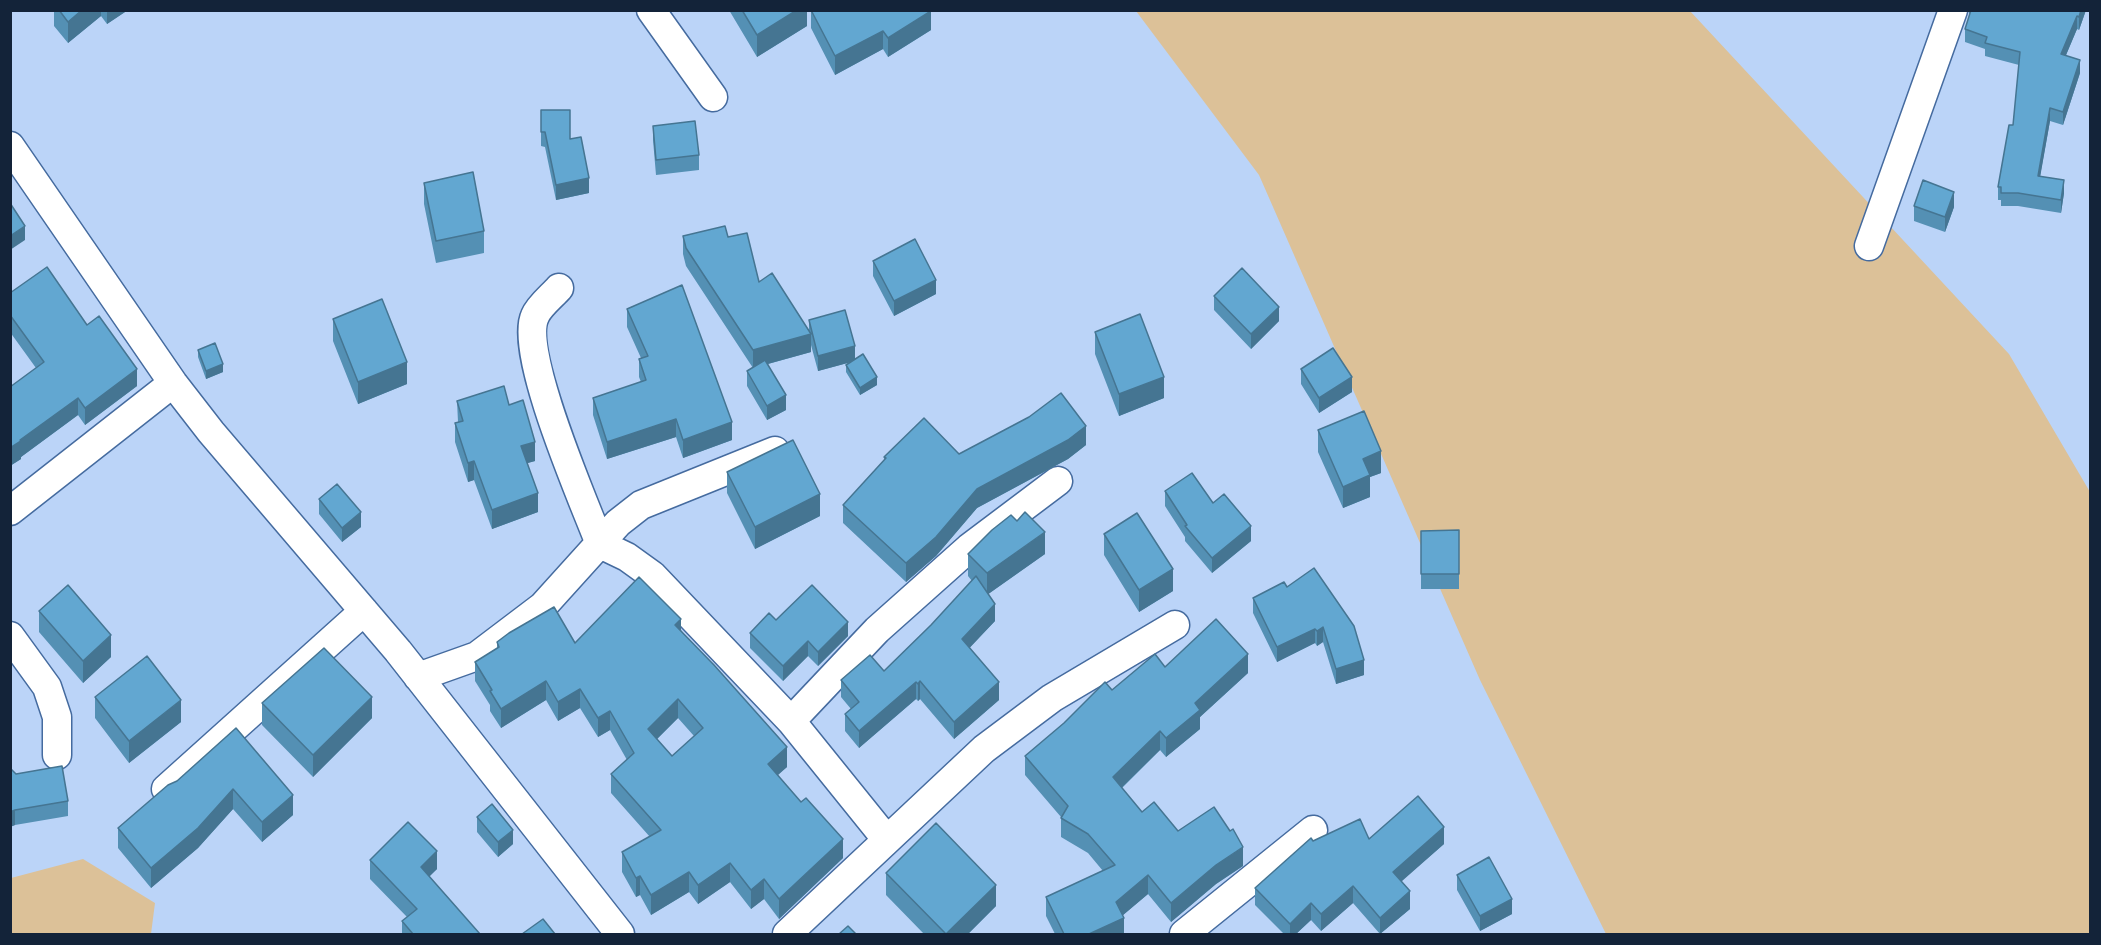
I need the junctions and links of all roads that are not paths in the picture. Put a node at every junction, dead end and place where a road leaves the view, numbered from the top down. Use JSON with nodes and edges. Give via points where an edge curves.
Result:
{"nodes":[{"id":1,"x":651,"y":10,"type":"edge"},
{"id":2,"x":1953,"y":10,"type":"edge"},
{"id":3,"x":713,"y":97,"type":"dead end"},
{"id":4,"x":10,"y":146,"type":"edge"},
{"id":5,"x":1869,"y":246,"type":"dead end"},
{"id":6,"x":559,"y":288,"type":"dead end"},
{"id":7,"x":173,"y":383,"type":"junction"},
{"id":8,"x":785,"y":447,"type":"edge"},
{"id":9,"x":1058,"y":481,"type":"dead end"},
{"id":10,"x":10,"y":511,"type":"edge"},
{"id":11,"x":600,"y":544,"type":"junction"},
{"id":12,"x":364,"y":611,"type":"junction"},
{"id":13,"x":1175,"y":625,"type":"dead end"},
{"id":14,"x":10,"y":636,"type":"edge"},
{"id":15,"x":418,"y":677,"type":"junction"},
{"id":16,"x":791,"y":721,"type":"junction"},
{"id":17,"x":57,"y":755,"type":"dead end"},
{"id":18,"x":165,"y":789,"type":"edge"},
{"id":19,"x":1312,"y":830,"type":"dead end"},
{"id":20,"x":888,"y":840,"type":"junction"},
{"id":21,"x":620,"y":934,"type":"edge"},
{"id":22,"x":787,"y":934,"type":"edge"},
{"id":23,"x":1184,"y":934,"type":"edge"}],
"edges":[{"from":1,"to":3,"type":"street"},
{"from":2,"to":5,"type":"street"},
{"from":4,"to":7,"type":"street"},
{"from":6,"to":11,"type":"street","via":[[535,316],[532,343],[539,382]]},
{"from":7,"to":10,"type":"street"},
{"from":7,"to":12,"type":"street"},
{"from":8,"to":11,"type":"street","via":[[641,505]]},
{"from":9,"to":16,"type":"street","via":[[969,549],[878,630]]},
{"from":11,"to":15,"type":"street","via":[[543,606],[477,656]]},
{"from":11,"to":16,"type":"street","via":[[652,575]]},
{"from":12,"to":15,"type":"street"},
{"from":12,"to":18,"type":"street"},
{"from":13,"to":20,"type":"street","via":[[1052,698],[984,749]]},
{"from":14,"to":17,"type":"street","via":[[47,687],[57,717]]},
{"from":15,"to":21,"type":"street"},
{"from":16,"to":20,"type":"street"},
{"from":19,"to":23,"type":"street"},
{"from":20,"to":22,"type":"street"}]}
